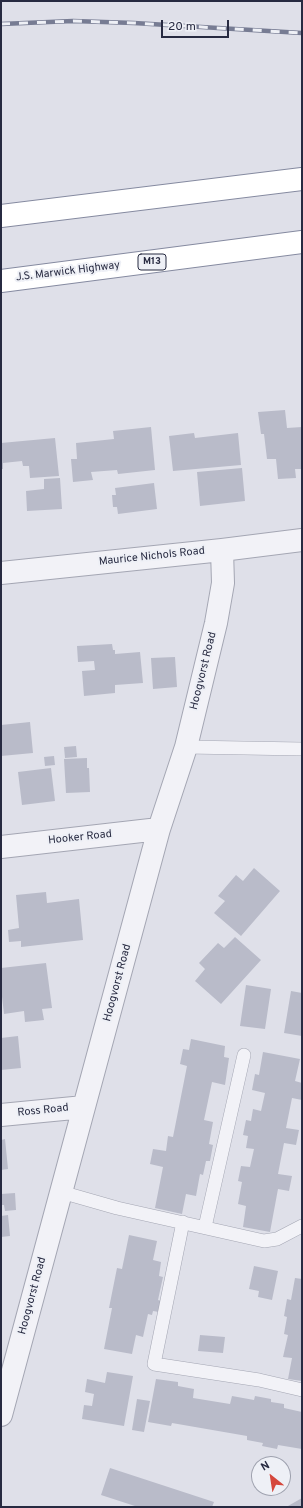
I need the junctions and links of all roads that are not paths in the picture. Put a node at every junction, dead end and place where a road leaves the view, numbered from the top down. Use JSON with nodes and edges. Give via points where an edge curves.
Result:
{"nodes":[{"id":1,"x":302,"y":179,"type":"edge"},
{"id":2,"x":1,"y":216,"type":"edge"},
{"id":3,"x":302,"y":242,"type":"edge"},
{"id":4,"x":1,"y":281,"type":"edge"},
{"id":5,"x":302,"y":540,"type":"edge"},
{"id":6,"x":222,"y":550,"type":"junction"},
{"id":7,"x":1,"y":573,"type":"edge"},
{"id":8,"x":186,"y":747,"type":"junction"},
{"id":9,"x":302,"y":749,"type":"edge"},
{"id":10,"x":159,"y":830,"type":"junction"},
{"id":11,"x":1,"y":847,"type":"edge"},
{"id":12,"x":244,"y":1054,"type":"dead end"},
{"id":13,"x":84,"y":1106,"type":"junction"},
{"id":14,"x":1,"y":1115,"type":"edge"},
{"id":15,"x":61,"y":1192,"type":"junction"},
{"id":16,"x":183,"y":1222,"type":"junction"},
{"id":17,"x":302,"y":1226,"type":"edge"},
{"id":18,"x":204,"y":1227,"type":"junction"},
{"id":19,"x":5,"y":1385,"type":"edge"},
{"id":20,"x":302,"y":1390,"type":"edge"},
{"id":21,"x":1,"y":1415,"type":"edge"}],
"edges":[{"from":1,"to":2,"type":"highway"},
{"from":3,"to":4,"type":"highway","name":"J.S. Marwick Highway","number":"M13"},
{"from":5,"to":6,"type":"street","name":"Maurice Nichols Road"},
{"from":6,"to":7,"type":"street","name":"Maurice Nichols Road"},
{"from":6,"to":8,"type":"street","name":"Hoogvorst Road","via":[[223,583],[216,623]]},
{"from":8,"to":9,"type":"lane"},
{"from":8,"to":10,"type":"street","name":"Hoogvorst Road"},
{"from":10,"to":11,"type":"street","name":"Hooker Road"},
{"from":10,"to":13,"type":"street","name":"Hoogvorst Road"},
{"from":12,"to":18,"type":"lane"},
{"from":13,"to":14,"type":"street","name":"Ross Road"},
{"from":13,"to":15,"type":"street","name":"Hoogvorst Road"},
{"from":15,"to":16,"type":"lane","via":[[117,1208]]},
{"from":15,"to":19,"type":"street","name":"Hoogvorst Road"},
{"from":16,"to":18,"type":"lane"},
{"from":16,"to":20,"type":"lane","via":[[154,1364],[259,1380]]},
{"from":17,"to":18,"type":"lane","via":[[277,1238],[264,1240]]},
{"from":19,"to":21,"type":"street","name":"Hoogvorst Road"}]}
